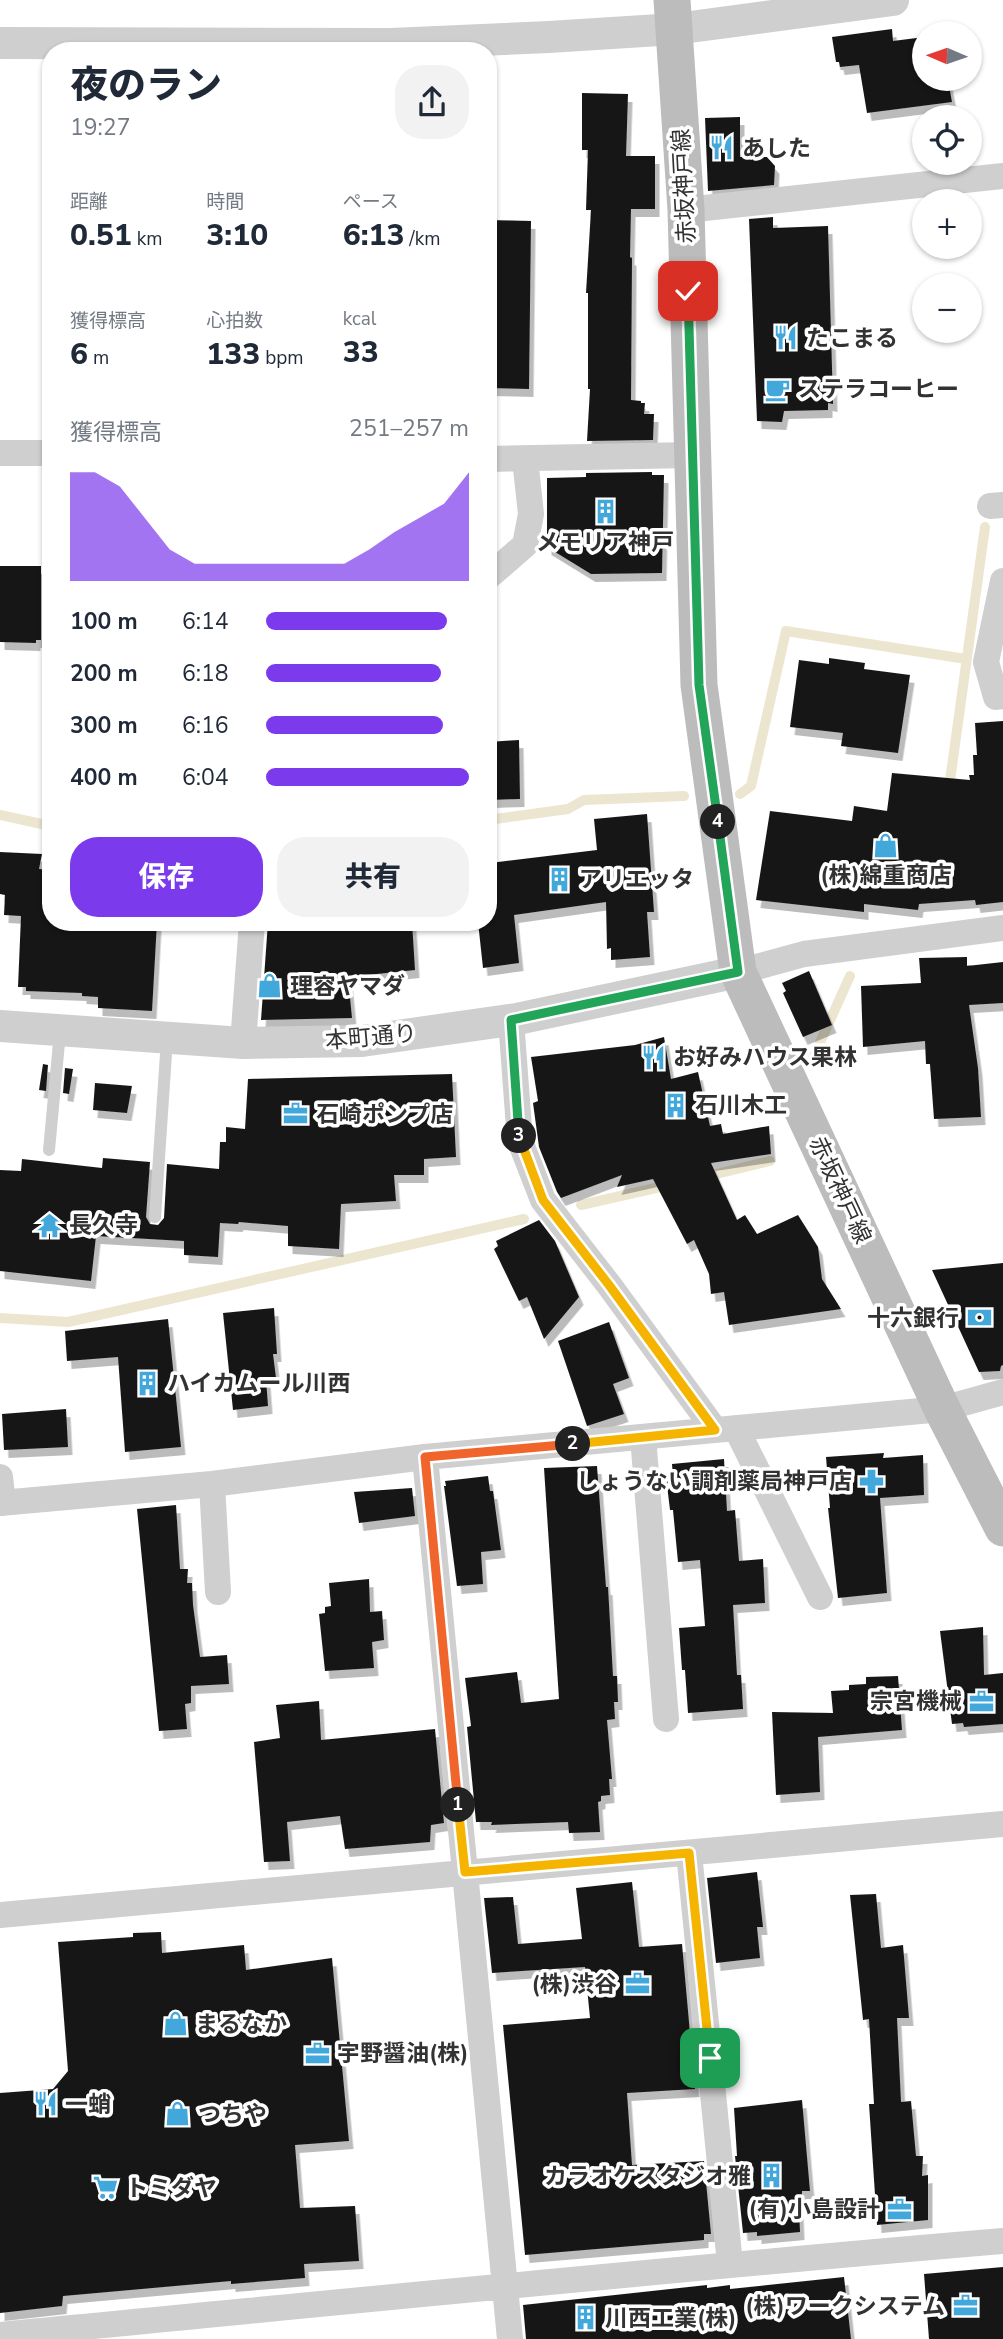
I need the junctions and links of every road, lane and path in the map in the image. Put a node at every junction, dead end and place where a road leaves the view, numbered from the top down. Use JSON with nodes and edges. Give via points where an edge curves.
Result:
{"nodes":[{"id":1,"x":893,"y":0,"type":"edge"},
{"id":2,"x":674,"y":14,"type":"edge"},
{"id":3,"x":410,"y":42,"type":"edge"},
{"id":4,"x":0,"y":43,"type":"edge"},
{"id":5,"x":42,"y":43,"type":"edge"},
{"id":6,"x":1003,"y":176,"type":"edge"},
{"id":7,"x":686,"y":210,"type":"junction"},
{"id":8,"x":0,"y":453,"type":"edge"},
{"id":9,"x":42,"y":453,"type":"edge"},
{"id":10,"x":692,"y":455,"type":"junction"},
{"id":11,"x":497,"y":459,"type":"edge"},
{"id":12,"x":525,"y":459,"type":"junction"},
{"id":13,"x":497,"y":571,"type":"edge"},
{"id":14,"x":1003,"y":581,"type":"edge"},
{"id":15,"x":1003,"y":696,"type":"edge"},
{"id":16,"x":1003,"y":928,"type":"edge"},
{"id":17,"x":251,"y":931,"type":"edge"},
{"id":18,"x":738,"y":972,"type":"junction"},
{"id":19,"x":511,"y":1020,"type":"junction"},
{"id":20,"x":0,"y":1026,"type":"edge"},
{"id":21,"x":60,"y":1031,"type":"junction"},
{"id":22,"x":167,"y":1038,"type":"junction"},
{"id":23,"x":243,"y":1043,"type":"junction"},
{"id":24,"x":49,"y":1150,"type":"dead end"},
{"id":25,"x":155,"y":1217,"type":"dead end"},
{"id":26,"x":1003,"y":1392,"type":"edge"},
{"id":27,"x":942,"y":1409,"type":"junction"},
{"id":28,"x":726,"y":1429,"type":"junction"},
{"id":29,"x":643,"y":1437,"type":"junction"},
{"id":30,"x":425,"y":1457,"type":"junction"},
{"id":31,"x":212,"y":1484,"type":"junction"},
{"id":32,"x":1,"y":1494,"type":"edge"},
{"id":33,"x":1003,"y":1528,"type":"edge"},
{"id":34,"x":218,"y":1592,"type":"dead end"},
{"id":35,"x":820,"y":1597,"type":"dead end"},
{"id":36,"x":666,"y":1720,"type":"dead end"},
{"id":37,"x":1003,"y":1824,"type":"edge"},
{"id":38,"x":689,"y":1853,"type":"junction"},
{"id":39,"x":465,"y":1872,"type":"junction"},
{"id":40,"x":0,"y":1915,"type":"edge"},
{"id":41,"x":1003,"y":2241,"type":"edge"},
{"id":42,"x":730,"y":2264,"type":"junction"},
{"id":43,"x":505,"y":2287,"type":"junction"},
{"id":44,"x":192,"y":2328,"type":"edge"},
{"id":45,"x":81,"y":2333,"type":"edge"},
{"id":46,"x":0,"y":2335,"type":"edge"},
{"id":47,"x":510,"y":2339,"type":"edge"}],
"edges":[{"from":1,"to":2,"type":"street"},
{"from":2,"to":3,"type":"street"},
{"from":2,"to":7,"type":"main road","name":"赤坂神戸線"},
{"from":4,"to":5,"type":"street"},
{"from":6,"to":7,"type":"street"},
{"from":7,"to":10,"type":"main road","name":"赤坂神戸線"},
{"from":8,"to":9,"type":"street"},
{"from":10,"to":12,"type":"street"},
{"from":10,"to":18,"type":"main road","name":"赤坂神戸線","via":[[699,685]]},
{"from":11,"to":12,"type":"street"},
{"from":12,"to":13,"type":"street","via":[[531,514],[524,545]]},
{"from":14,"to":15,"type":"street","via":[[986,662],[996,697]]},
{"from":16,"to":18,"type":"street","via":[[804,954]]},
{"from":17,"to":23,"type":"street"},
{"from":18,"to":19,"type":"street","name":"本町通り"},
{"from":18,"to":27,"type":"main road","name":"赤坂神戸線"},
{"from":19,"to":23,"type":"street","name":"本町通り","via":[[362,1041]]},
{"from":19,"to":28,"type":"street","via":[[520,1141],[543,1200]]},
{"from":20,"to":21,"type":"street","name":"本町通り"},
{"from":21,"to":22,"type":"street","name":"本町通り"},
{"from":21,"to":24,"type":"lane"},
{"from":22,"to":23,"type":"street","name":"本町通り"},
{"from":22,"to":25,"type":"lane"},
{"from":26,"to":27,"type":"street"},
{"from":27,"to":28,"type":"street"},
{"from":27,"to":33,"type":"main road","name":"赤坂神戸線"},
{"from":28,"to":29,"type":"street"},
{"from":28,"to":35,"type":"street"},
{"from":29,"to":30,"type":"street"},
{"from":29,"to":36,"type":"street"},
{"from":30,"to":31,"type":"street"},
{"from":30,"to":39,"type":"street"},
{"from":31,"to":32,"type":"street"},
{"from":31,"to":34,"type":"street"},
{"from":37,"to":38,"type":"street"},
{"from":38,"to":39,"type":"street"},
{"from":38,"to":42,"type":"street"},
{"from":39,"to":40,"type":"street"},
{"from":39,"to":43,"type":"street"},
{"from":41,"to":42,"type":"street"},
{"from":42,"to":43,"type":"street"},
{"from":43,"to":44,"type":"street"},
{"from":43,"to":47,"type":"street"},
{"from":44,"to":45,"type":"street"},
{"from":45,"to":46,"type":"street"}]}
